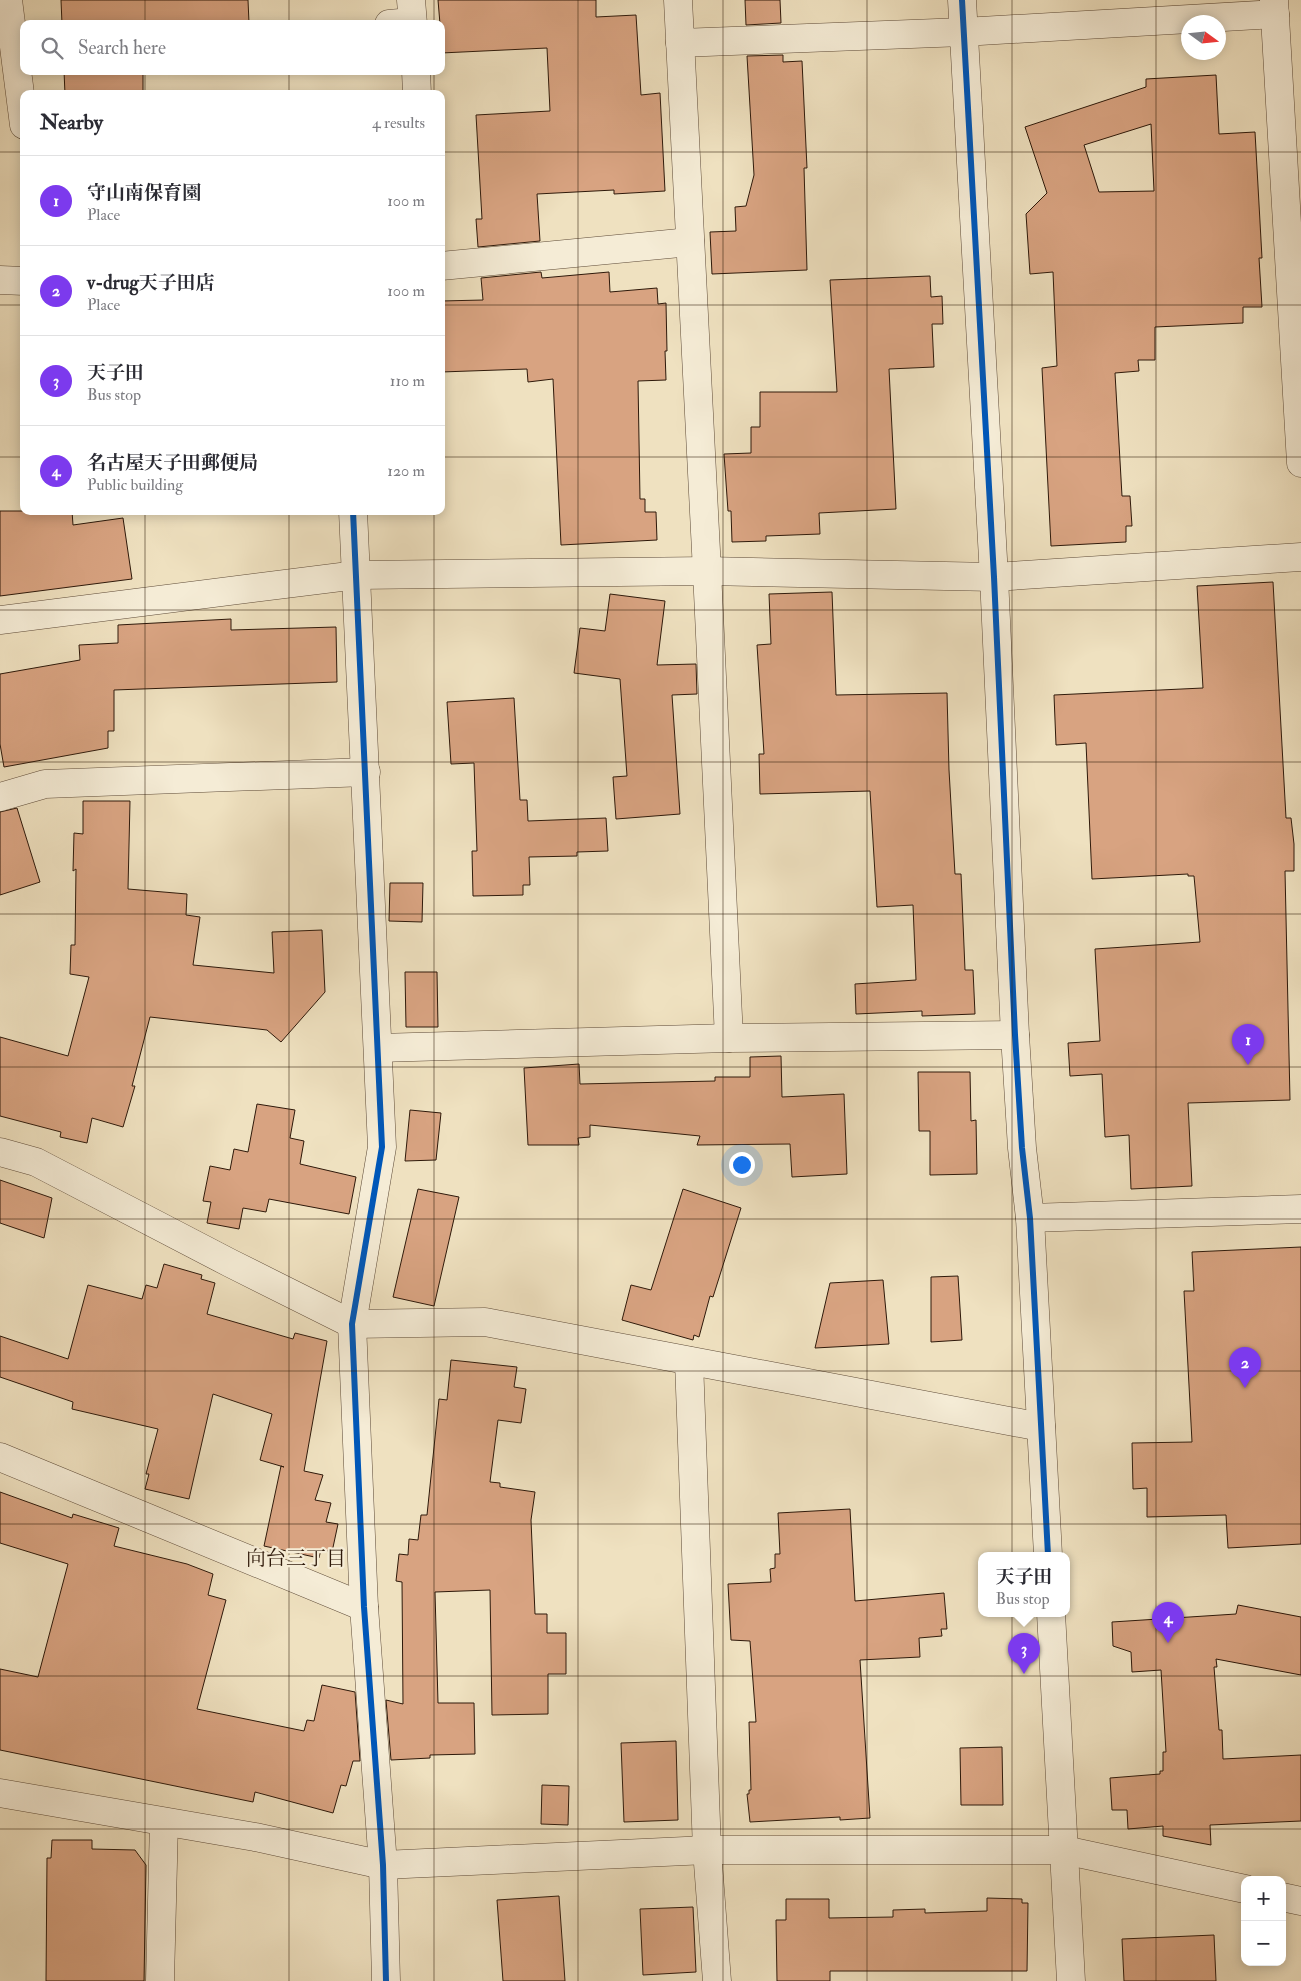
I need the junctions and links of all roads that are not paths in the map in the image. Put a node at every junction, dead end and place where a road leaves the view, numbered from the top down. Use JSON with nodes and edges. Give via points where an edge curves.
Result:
{"nodes":[{"id":1,"x":8,"y":0,"type":"edge"},
{"id":2,"x":678,"y":0,"type":"edge"},
{"id":3,"x":962,"y":0,"type":"edge"},
{"id":4,"x":1274,"y":7,"type":"edge"},
{"id":5,"x":963,"y":32,"type":"junction"},
{"id":6,"x":680,"y":42,"type":"junction"},
{"id":7,"x":19,"y":50,"type":"edge"},
{"id":8,"x":20,"y":65,"type":"edge"},
{"id":9,"x":21,"y":75,"type":"edge"},
{"id":10,"x":416,"y":75,"type":"edge"},
{"id":11,"x":22,"y":90,"type":"edge"},
{"id":12,"x":417,"y":90,"type":"edge"},
{"id":13,"x":690,"y":242,"type":"junction"},
{"id":14,"x":445,"y":266,"type":"edge"},
{"id":15,"x":0,"y":280,"type":"edge"},
{"id":16,"x":20,"y":281,"type":"edge"},
{"id":17,"x":1296,"y":282,"type":"edge"},
{"id":18,"x":1301,"y":463,"type":"edge"},
{"id":19,"x":353,"y":515,"type":"edge"},
{"id":20,"x":1301,"y":557,"type":"edge"},
{"id":21,"x":707,"y":571,"type":"junction"},
{"id":22,"x":357,"y":574,"type":"junction"},
{"id":23,"x":994,"y":577,"type":"junction"},
{"id":24,"x":0,"y":620,"type":"edge"},
{"id":25,"x":366,"y":772,"type":"junction"},
{"id":26,"x":0,"y":797,"type":"edge"},
{"id":27,"x":1015,"y":1035,"type":"junction"},
{"id":28,"x":729,"y":1038,"type":"junction"},
{"id":29,"x":378,"y":1048,"type":"junction"},
{"id":30,"x":0,"y":1152,"type":"edge"},
{"id":31,"x":1301,"y":1209,"type":"edge"},
{"id":32,"x":1030,"y":1218,"type":"junction"},
{"id":33,"x":352,"y":1324,"type":"junction"},
{"id":34,"x":689,"y":1361,"type":"junction"},
{"id":35,"x":1041,"y":1427,"type":"junction"},
{"id":36,"x":0,"y":1457,"type":"edge"},
{"id":37,"x":1048,"y":1552,"type":"edge"},
{"id":38,"x":364,"y":1606,"type":"junction"},
{"id":39,"x":1051,"y":1617,"type":"edge"},
{"id":40,"x":0,"y":1793,"type":"edge"},
{"id":41,"x":164,"y":1822,"type":"junction"},
{"id":42,"x":707,"y":1850,"type":"junction"},
{"id":43,"x":1064,"y":1850,"type":"junction"},
{"id":44,"x":383,"y":1865,"type":"junction"},
{"id":45,"x":1241,"y":1888,"type":"edge"},
{"id":46,"x":1286,"y":1899,"type":"edge"},
{"id":47,"x":1301,"y":1902,"type":"edge"},
{"id":48,"x":160,"y":1981,"type":"edge"},
{"id":49,"x":386,"y":1981,"type":"edge"},
{"id":50,"x":717,"y":1981,"type":"edge"},
{"id":51,"x":1071,"y":1981,"type":"edge"}],
"edges":[{"from":1,"to":7,"type":"street"},
{"from":2,"to":6,"type":"street"},
{"from":3,"to":5,"type":"street"},
{"from":4,"to":5,"type":"street"},
{"from":4,"to":17,"type":"street"},
{"from":5,"to":6,"type":"street"},
{"from":5,"to":23,"type":"street"},
{"from":6,"to":13,"type":"street"},
{"from":7,"to":8,"type":"street"},
{"from":9,"to":11,"type":"street"},
{"from":10,"to":12,"type":"street"},
{"from":13,"to":14,"type":"street"},
{"from":13,"to":21,"type":"street"},
{"from":15,"to":16,"type":"street"},
{"from":17,"to":18,"type":"street"},
{"from":19,"to":22,"type":"street"},
{"from":20,"to":23,"type":"street"},
{"from":21,"to":22,"type":"street"},
{"from":21,"to":23,"type":"street"},
{"from":21,"to":28,"type":"street"},
{"from":22,"to":24,"type":"street"},
{"from":22,"to":25,"type":"street"},
{"from":23,"to":27,"type":"street"},
{"from":25,"to":26,"type":"street","via":[[46,784]]},
{"from":25,"to":29,"type":"street"},
{"from":27,"to":28,"type":"street"},
{"from":27,"to":32,"type":"street"},
{"from":28,"to":29,"type":"street"},
{"from":29,"to":33,"type":"street","via":[[382,1146]]},
{"from":30,"to":33,"type":"street","via":[[36,1162]]},
{"from":31,"to":32,"type":"street"},
{"from":32,"to":35,"type":"street"},
{"from":33,"to":34,"type":"street","via":[[485,1322]]},
{"from":33,"to":38,"type":"street"},
{"from":34,"to":35,"type":"street"},
{"from":34,"to":42,"type":"street"},
{"from":35,"to":37,"type":"street"},
{"from":36,"to":38,"type":"street"},
{"from":38,"to":44,"type":"street"},
{"from":39,"to":43,"type":"street"},
{"from":40,"to":41,"type":"street"},
{"from":41,"to":44,"type":"street","via":[[255,1837]]},
{"from":41,"to":48,"type":"street"},
{"from":42,"to":43,"type":"street"},
{"from":42,"to":44,"type":"street"},
{"from":42,"to":50,"type":"street"},
{"from":43,"to":45,"type":"street"},
{"from":43,"to":51,"type":"street"},
{"from":44,"to":49,"type":"street"},
{"from":46,"to":47,"type":"street"}]}
